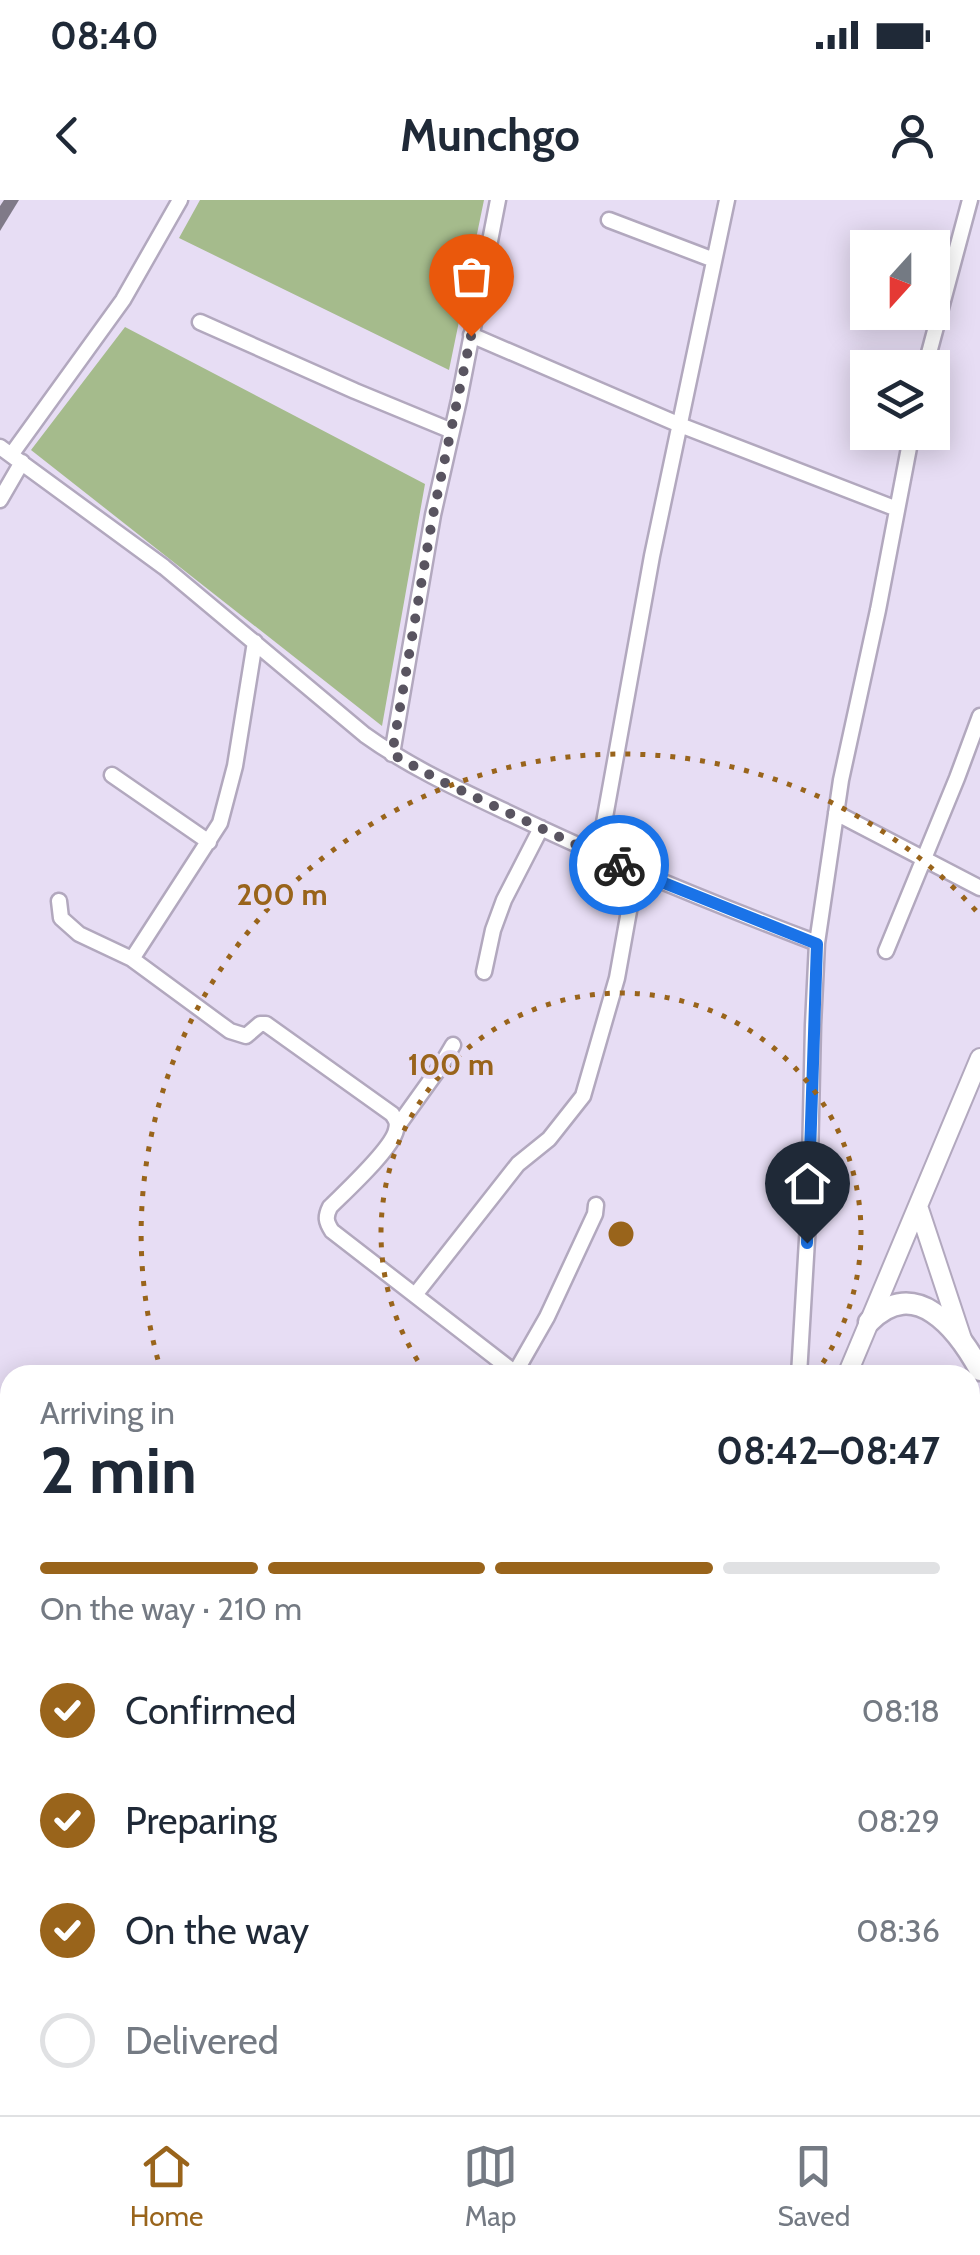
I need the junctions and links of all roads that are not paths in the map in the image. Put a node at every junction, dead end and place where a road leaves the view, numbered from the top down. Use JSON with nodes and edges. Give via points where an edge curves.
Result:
{"nodes":[{"id":1,"x":180,"y":200,"type":"edge"},
{"id":2,"x":498,"y":200,"type":"edge"},
{"id":3,"x":727,"y":200,"type":"edge"},
{"id":4,"x":970,"y":200,"type":"edge"},
{"id":5,"x":610,"y":220,"type":"dead end"},
{"id":6,"x":714,"y":260,"type":"junction"},
{"id":7,"x":200,"y":322,"type":"dead end"},
{"id":8,"x":471,"y":336,"type":"junction"},
{"id":9,"x":930,"y":350,"type":"edge"},
{"id":10,"x":680,"y":425,"type":"junction"},
{"id":11,"x":452,"y":431,"type":"junction"},
{"id":12,"x":908,"y":450,"type":"edge"},
{"id":13,"x":11,"y":454,"type":"edge"},
{"id":14,"x":0,"y":500,"type":"edge"},
{"id":15,"x":897,"y":509,"type":"junction"},
{"id":16,"x":256,"y":642,"type":"junction"},
{"id":17,"x":980,"y":716,"type":"edge"},
{"id":18,"x":392,"y":754,"type":"junction"},
{"id":19,"x":112,"y":775,"type":"dead end"},
{"id":20,"x":836,"y":814,"type":"junction"},
{"id":21,"x":541,"y":828,"type":"junction"},
{"id":22,"x":209,"y":842,"type":"junction"},
{"id":23,"x":598,"y":856,"type":"junction"},
{"id":24,"x":922,"y":860,"type":"junction"},
{"id":25,"x":636,"y":872,"type":"junction"},
{"id":26,"x":980,"y":888,"type":"edge"},
{"id":27,"x":59,"y":902,"type":"dead end"},
{"id":28,"x":817,"y":944,"type":"junction"},
{"id":29,"x":886,"y":952,"type":"dead end"},
{"id":30,"x":132,"y":960,"type":"junction"},
{"id":31,"x":484,"y":972,"type":"dead end"},
{"id":32,"x":452,"y":1046,"type":"dead end"},
{"id":33,"x":980,"y":1058,"type":"edge"},
{"id":34,"x":397,"y":1127,"type":"junction"},
{"id":35,"x":596,"y":1205,"type":"dead end"},
{"id":36,"x":918,"y":1206,"type":"junction"},
{"id":37,"x":415,"y":1295,"type":"junction"},
{"id":38,"x":869,"y":1322,"type":"junction"},
{"id":39,"x":962,"y":1340,"type":"junction"},
{"id":40,"x":504,"y":1365,"type":"edge"},
{"id":41,"x":521,"y":1365,"type":"edge"},
{"id":42,"x":801,"y":1365,"type":"edge"},
{"id":43,"x":850,"y":1365,"type":"edge"},
{"id":44,"x":977,"y":1365,"type":"edge"}],
"edges":[{"from":1,"to":13,"type":"street","via":[[123,300]]},
{"from":2,"to":8,"type":"street"},
{"from":3,"to":6,"type":"street"},
{"from":4,"to":9,"type":"street"},
{"from":5,"to":6,"type":"street"},
{"from":6,"to":10,"type":"street"},
{"from":7,"to":11,"type":"street"},
{"from":8,"to":10,"type":"street"},
{"from":8,"to":11,"type":"street"},
{"from":10,"to":15,"type":"street"},
{"from":10,"to":23,"type":"street"},
{"from":11,"to":18,"type":"street"},
{"from":12,"to":15,"type":"street"},
{"from":13,"to":14,"type":"street"},
{"from":13,"to":16,"type":"street"},
{"from":15,"to":20,"type":"street"},
{"from":16,"to":18,"type":"street"},
{"from":16,"to":22,"type":"street","via":[[223,816]]},
{"from":17,"to":24,"type":"street"},
{"from":18,"to":21,"type":"street"},
{"from":19,"to":22,"type":"street"},
{"from":20,"to":24,"type":"street"},
{"from":20,"to":28,"type":"street"},
{"from":21,"to":23,"type":"street"},
{"from":21,"to":31,"type":"street","via":[[504,900]]},
{"from":22,"to":30,"type":"street"},
{"from":23,"to":25,"type":"street"},
{"from":24,"to":26,"type":"street"},
{"from":24,"to":29,"type":"street"},
{"from":25,"to":28,"type":"street"},
{"from":25,"to":37,"type":"street","via":[[617,978],[583,1096],[549,1139],[518,1164]]},
{"from":27,"to":30,"type":"street","via":[[61,918],[78,934]]},
{"from":28,"to":42,"type":"street"},
{"from":30,"to":34,"type":"street","via":[[230,1031],[246,1036],[266,1024],[385,1108]]},
{"from":32,"to":34,"type":"street"},
{"from":33,"to":36,"type":"street"},
{"from":34,"to":37,"type":"street","via":[[326,1215],[332,1231]]},
{"from":35,"to":41,"type":"street"},
{"from":36,"to":38,"type":"street"},
{"from":36,"to":39,"type":"street"},
{"from":37,"to":40,"type":"street"},
{"from":38,"to":39,"type":"main road","via":[[888,1305],[919,1305]]},
{"from":38,"to":43,"type":"street"},
{"from":39,"to":44,"type":"main road"}]}
